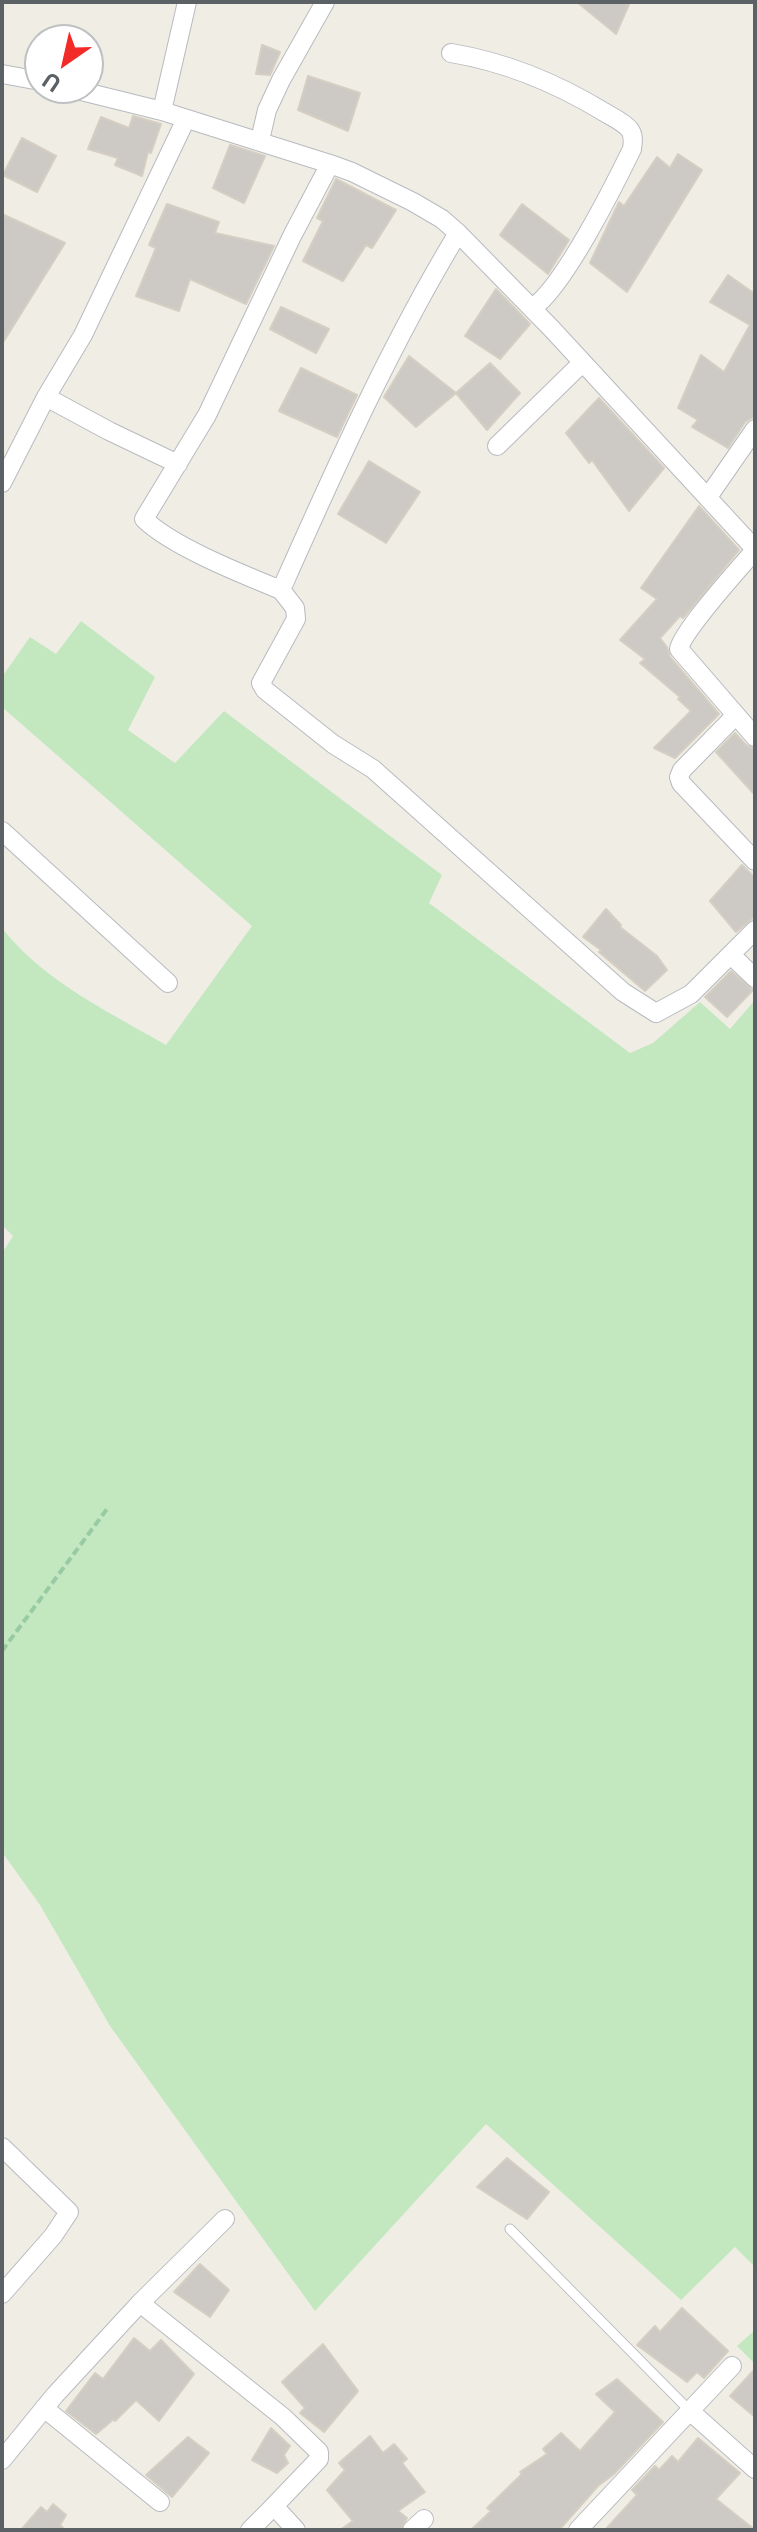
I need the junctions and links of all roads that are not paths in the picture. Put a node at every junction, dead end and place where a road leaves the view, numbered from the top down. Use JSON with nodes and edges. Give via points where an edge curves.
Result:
{"nodes":[{"id":1,"x":187,"y":2,"type":"edge"},
{"id":2,"x":325,"y":2,"type":"edge"},
{"id":3,"x":451,"y":53,"type":"dead end"},
{"id":4,"x":2,"y":74,"type":"edge"},
{"id":5,"x":24,"y":78,"type":"edge"},
{"id":6,"x":104,"y":97,"type":"edge"},
{"id":7,"x":162,"y":111,"type":"junction"},
{"id":8,"x":186,"y":119,"type":"junction"},
{"id":9,"x":260,"y":140,"type":"junction"},
{"id":10,"x":330,"y":164,"type":"junction"},
{"id":11,"x":458,"y":233,"type":"junction"},
{"id":12,"x":532,"y":308,"type":"junction"},
{"id":13,"x":582,"y":363,"type":"junction"},
{"id":14,"x":46,"y":397,"type":"junction"},
{"id":15,"x":755,"y":429,"type":"edge"},
{"id":16,"x":497,"y":446,"type":"dead end"},
{"id":17,"x":178,"y":464,"type":"junction"},
{"id":18,"x":2,"y":483,"type":"edge"},
{"id":19,"x":708,"y":497,"type":"junction"},
{"id":20,"x":755,"y":550,"type":"edge"},
{"id":21,"x":281,"y":590,"type":"junction"},
{"id":22,"x":735,"y":716,"type":"junction"},
{"id":23,"x":755,"y":737,"type":"edge"},
{"id":24,"x":2,"y":831,"type":"edge"},
{"id":25,"x":755,"y":861,"type":"edge"},
{"id":26,"x":755,"y":930,"type":"edge"},
{"id":27,"x":731,"y":955,"type":"junction"},
{"id":28,"x":755,"y":978,"type":"edge"},
{"id":29,"x":168,"y":983,"type":"dead end"},
{"id":30,"x":2,"y":2147,"type":"edge"},
{"id":31,"x":225,"y":2219,"type":"dead end"},
{"id":32,"x":510,"y":2229,"type":"dead end"},
{"id":33,"x":2,"y":2294,"type":"edge"},
{"id":34,"x":140,"y":2303,"type":"junction"},
{"id":35,"x":732,"y":2366,"type":"dead end"},
{"id":36,"x":44,"y":2408,"type":"junction"},
{"id":37,"x":691,"y":2412,"type":"junction"},
{"id":38,"x":2,"y":2460,"type":"edge"},
{"id":39,"x":755,"y":2469,"type":"edge"},
{"id":40,"x":160,"y":2502,"type":"dead end"},
{"id":41,"x":274,"y":2506,"type":"junction"},
{"id":42,"x":250,"y":2530,"type":"edge"},
{"id":43,"x":296,"y":2530,"type":"edge"},
{"id":44,"x":578,"y":2530,"type":"edge"}],
"edges":[{"from":1,"to":7,"type":"street"},
{"from":2,"to":9,"type":"street","via":[[281,80]]},
{"from":3,"to":12,"type":"street","via":[[517,71],[580,98],[630,130],[634,140],[591,227],[550,292]]},
{"from":4,"to":5,"type":"street"},
{"from":6,"to":7,"type":"street"},
{"from":7,"to":8,"type":"street"},
{"from":8,"to":9,"type":"street"},
{"from":8,"to":14,"type":"street","via":[[83,335]]},
{"from":9,"to":10,"type":"street"},
{"from":10,"to":11,"type":"street","via":[[413,202]]},
{"from":10,"to":17,"type":"street"},
{"from":11,"to":12,"type":"street"},
{"from":11,"to":21,"type":"street","via":[[373,391]]},
{"from":12,"to":13,"type":"street"},
{"from":13,"to":16,"type":"street"},
{"from":13,"to":19,"type":"street"},
{"from":14,"to":17,"type":"street"},
{"from":14,"to":18,"type":"street"},
{"from":15,"to":19,"type":"street"},
{"from":17,"to":21,"type":"street","via":[[144,521],[228,568]]},
{"from":19,"to":20,"type":"street"},
{"from":20,"to":22,"type":"street","via":[[679,646]]},
{"from":21,"to":27,"type":"street","via":[[295,608],[296,619],[261,679],[265,690],[373,769],[623,992],[656,1013],[691,994]]},
{"from":22,"to":23,"type":"street"},
{"from":22,"to":25,"type":"street","via":[[679,777]]},
{"from":24,"to":29,"type":"street"},
{"from":26,"to":27,"type":"street"},
{"from":27,"to":28,"type":"street"},
{"from":30,"to":33,"type":"street","via":[[69,2212]]},
{"from":31,"to":34,"type":"street"},
{"from":32,"to":37,"type":"lane"},
{"from":34,"to":36,"type":"street"},
{"from":34,"to":41,"type":"street","via":[[319,2452],[319,2459]]},
{"from":35,"to":37,"type":"street"},
{"from":36,"to":38,"type":"street"},
{"from":36,"to":40,"type":"street"},
{"from":37,"to":39,"type":"street"},
{"from":37,"to":44,"type":"street"},
{"from":41,"to":42,"type":"street"},
{"from":41,"to":43,"type":"street"}]}
